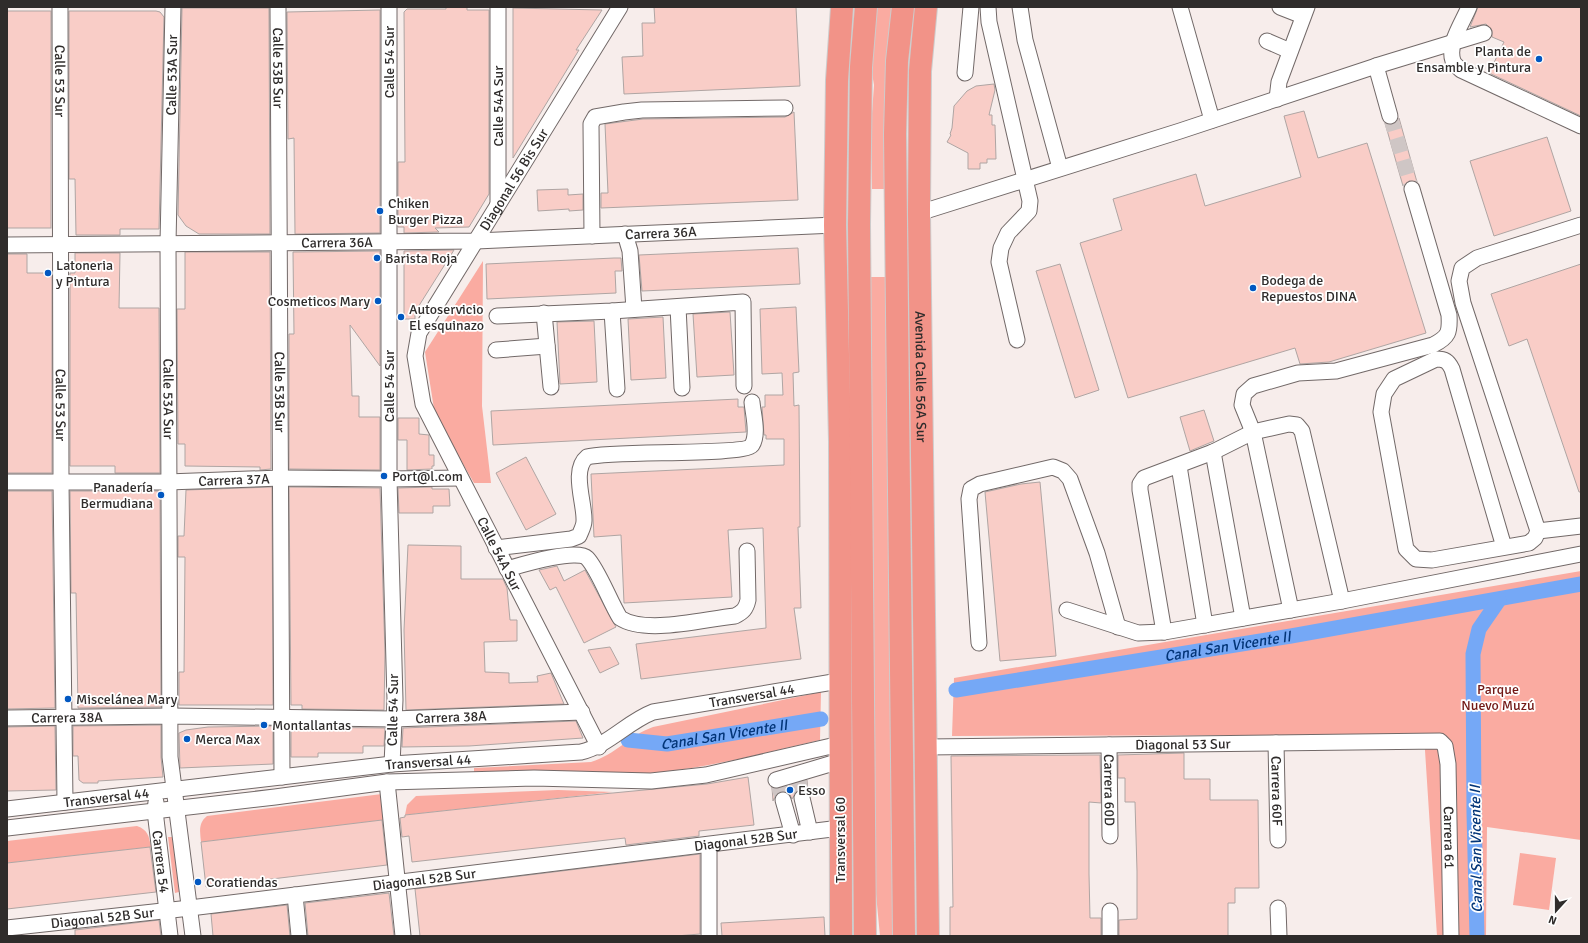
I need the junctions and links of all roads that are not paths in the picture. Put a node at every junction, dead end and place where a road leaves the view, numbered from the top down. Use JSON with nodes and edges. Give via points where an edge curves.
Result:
{"nodes":[{"id":1,"x":60,"y":7,"type":"edge"},
{"id":2,"x":173,"y":7,"type":"edge"},
{"id":3,"x":278,"y":7,"type":"edge"},
{"id":4,"x":389,"y":7,"type":"edge"},
{"id":5,"x":498,"y":7,"type":"edge"},
{"id":6,"x":620,"y":7,"type":"edge"},
{"id":7,"x":850,"y":7,"type":"edge"},
{"id":8,"x":866,"y":7,"type":"edge"},
{"id":9,"x":903,"y":7,"type":"edge"},
{"id":10,"x":926,"y":7,"type":"edge"},
{"id":11,"x":971,"y":7,"type":"edge"},
{"id":12,"x":988,"y":7,"type":"edge"},
{"id":13,"x":1020,"y":7,"type":"edge"},
{"id":14,"x":1180,"y":7,"type":"edge"},
{"id":15,"x":1280,"y":7,"type":"edge"},
{"id":16,"x":1469,"y":7,"type":"edge"},
{"id":17,"x":1305,"y":12,"type":"edge"},
{"id":18,"x":841,"y":17,"type":"edge"},
{"id":19,"x":1484,"y":33,"type":"dead end"},
{"id":20,"x":1267,"y":41,"type":"dead end"},
{"id":21,"x":1453,"y":43,"type":"junction"},
{"id":22,"x":1290,"y":51,"type":"junction"},
{"id":23,"x":1376,"y":66,"type":"junction"},
{"id":24,"x":965,"y":73,"type":"dead end"},
{"id":25,"x":1277,"y":99,"type":"junction"},
{"id":26,"x":785,"y":108,"type":"dead end"},
{"id":27,"x":1390,"y":116,"type":"tunnel mouth"},
{"id":28,"x":1212,"y":120,"type":"junction"},
{"id":29,"x":1581,"y":126,"type":"edge"},
{"id":30,"x":1060,"y":168,"type":"junction"},
{"id":31,"x":1025,"y":179,"type":"junction"},
{"id":32,"x":1412,"y":189,"type":"tunnel mouth"},
{"id":33,"x":498,"y":204,"type":"junction"},
{"id":34,"x":919,"y":213,"type":"junction"},
{"id":35,"x":835,"y":225,"type":"junction"},
{"id":36,"x":1581,"y":225,"type":"edge"},
{"id":37,"x":625,"y":234,"type":"junction"},
{"id":38,"x":592,"y":236,"type":"junction"},
{"id":39,"x":388,"y":241,"type":"junction"},
{"id":40,"x":476,"y":241,"type":"junction"},
{"id":41,"x":279,"y":242,"type":"junction"},
{"id":42,"x":168,"y":243,"type":"junction"},
{"id":43,"x":60,"y":244,"type":"junction"},
{"id":44,"x":7,"y":245,"type":"edge"},
{"id":45,"x":678,"y":307,"type":"junction"},
{"id":46,"x":634,"y":309,"type":"junction"},
{"id":47,"x":612,"y":311,"type":"junction"},
{"id":48,"x":544,"y":313,"type":"junction"},
{"id":49,"x":497,"y":316,"type":"dead end"},
{"id":50,"x":1017,"y":340,"type":"dead end"},
{"id":51,"x":547,"y":346,"type":"junction"},
{"id":52,"x":496,"y":350,"type":"dead end"},
{"id":53,"x":390,"y":356,"type":"junction"},
{"id":54,"x":415,"y":356,"type":"junction"},
{"id":55,"x":744,"y":386,"type":"dead end"},
{"id":56,"x":551,"y":387,"type":"dead end"},
{"id":57,"x":682,"y":388,"type":"dead end"},
{"id":58,"x":617,"y":389,"type":"dead end"},
{"id":59,"x":922,"y":396,"type":"junction"},
{"id":60,"x":752,"y":402,"type":"dead end"},
{"id":61,"x":1253,"y":432,"type":"junction"},
{"id":62,"x":840,"y":441,"type":"junction"},
{"id":63,"x":1213,"y":452,"type":"junction"},
{"id":64,"x":1178,"y":466,"type":"junction"},
{"id":65,"x":281,"y":478,"type":"junction"},
{"id":66,"x":460,"y":478,"type":"junction"},
{"id":67,"x":390,"y":479,"type":"junction"},
{"id":68,"x":899,"y":479,"type":"junction"},
{"id":69,"x":7,"y":482,"type":"edge"},
{"id":70,"x":61,"y":482,"type":"junction"},
{"id":71,"x":170,"y":482,"type":"junction"},
{"id":72,"x":861,"y":504,"type":"junction"},
{"id":73,"x":1581,"y":526,"type":"edge"},
{"id":74,"x":1538,"y":531,"type":"junction"},
{"id":75,"x":1504,"y":547,"type":"junction"},
{"id":76,"x":496,"y":548,"type":"junction"},
{"id":77,"x":747,"y":551,"type":"dead end"},
{"id":78,"x":1581,"y":554,"type":"edge"},
{"id":79,"x":507,"y":569,"type":"junction"},
{"id":80,"x":1342,"y":601,"type":"junction"},
{"id":81,"x":1067,"y":610,"type":"dead end"},
{"id":82,"x":1291,"y":610,"type":"junction"},
{"id":83,"x":1243,"y":618,"type":"junction"},
{"id":84,"x":1205,"y":625,"type":"junction"},
{"id":85,"x":1118,"y":627,"type":"junction"},
{"id":86,"x":1164,"y":632,"type":"junction"},
{"id":87,"x":979,"y":643,"type":"dead end"},
{"id":88,"x":839,"y":681,"type":"junction"},
{"id":89,"x":582,"y":712,"type":"junction"},
{"id":90,"x":171,"y":716,"type":"junction"},
{"id":91,"x":63,"y":717,"type":"junction"},
{"id":92,"x":7,"y":718,"type":"edge"},
{"id":93,"x":282,"y":718,"type":"junction"},
{"id":94,"x":394,"y":720,"type":"junction"},
{"id":95,"x":1440,"y":741,"type":"joint"},
{"id":96,"x":1276,"y":743,"type":"junction"},
{"id":97,"x":1109,"y":745,"type":"junction"},
{"id":98,"x":599,"y":747,"type":"junction"},
{"id":99,"x":926,"y":747,"type":"junction"},
{"id":100,"x":840,"y":752,"type":"junction"},
{"id":101,"x":770,"y":760,"type":"junction"},
{"id":102,"x":392,"y":764,"type":"junction"},
{"id":103,"x":282,"y":777,"type":"junction"},
{"id":104,"x":386,"y":782,"type":"junction"},
{"id":105,"x":170,"y":790,"type":"junction"},
{"id":106,"x":802,"y":798,"type":"tunnel mouth"},
{"id":107,"x":783,"y":800,"type":"tunnel mouth"},
{"id":108,"x":65,"y":802,"type":"junction"},
{"id":109,"x":178,"y":808,"type":"junction"},
{"id":110,"x":7,"y":809,"type":"edge"},
{"id":111,"x":155,"y":811,"type":"junction"},
{"id":112,"x":7,"y":828,"type":"edge"},
{"id":113,"x":840,"y":828,"type":"junction"},
{"id":114,"x":810,"y":832,"type":"junction"},
{"id":115,"x":793,"y":834,"type":"junction"},
{"id":116,"x":903,"y":834,"type":"junction"},
{"id":117,"x":1110,"y":836,"type":"dead end"},
{"id":118,"x":1278,"y":840,"type":"dead end"},
{"id":119,"x":709,"y":845,"type":"junction"},
{"id":120,"x":864,"y":847,"type":"junction"},
{"id":121,"x":398,"y":882,"type":"junction"},
{"id":122,"x":295,"y":895,"type":"junction"},
{"id":123,"x":190,"y":908,"type":"junction"},
{"id":124,"x":1278,"y":908,"type":"dead end"},
{"id":125,"x":167,"y":910,"type":"junction"},
{"id":126,"x":841,"y":910,"type":"junction"},
{"id":127,"x":1110,"y":911,"type":"dead end"},
{"id":128,"x":928,"y":913,"type":"junction"},
{"id":129,"x":7,"y":928,"type":"edge"},
{"id":130,"x":59,"y":929,"type":"edge"},
{"id":131,"x":170,"y":936,"type":"edge"},
{"id":132,"x":193,"y":936,"type":"edge"},
{"id":133,"x":299,"y":936,"type":"edge"},
{"id":134,"x":404,"y":936,"type":"edge"},
{"id":135,"x":709,"y":936,"type":"edge"},
{"id":136,"x":841,"y":936,"type":"edge"},
{"id":137,"x":865,"y":936,"type":"edge"},
{"id":138,"x":904,"y":936,"type":"edge"},
{"id":139,"x":928,"y":936,"type":"edge"},
{"id":140,"x":1110,"y":936,"type":"edge"},
{"id":141,"x":1279,"y":936,"type":"edge"},
{"id":142,"x":1451,"y":936,"type":"edge"}],
"edges":[{"from":1,"to":43,"type":"street","name":"Calle 53 Sur"},
{"from":2,"to":42,"type":"street","name":"Calle 53A Sur"},
{"from":3,"to":41,"type":"street","name":"Calle 53B Sur"},
{"from":4,"to":39,"type":"street","name":"Calle 54 Sur"},
{"from":5,"to":33,"type":"street","name":"Calle 54A Sur"},
{"from":6,"to":33,"type":"street","name":"Diagonal 56 Bis Sur"},
{"from":7,"to":18,"type":"highway"},
{"from":8,"to":72,"type":"highway","via":[[861,67],[859,224]]},
{"from":9,"to":68,"type":"highway","name":"Avenida Calle 56A Sur","via":[[897,61],[895,134]]},
{"from":10,"to":34,"type":"highway","name":"Avenida Calle 56A Sur","via":[[920,71]]},
{"from":11,"to":24,"type":"street"},
{"from":12,"to":31,"type":"street","via":[[989,22]]},
{"from":13,"to":30,"type":"street","via":[[1025,40]]},
{"from":14,"to":28,"type":"street"},
{"from":15,"to":17,"type":"street"},
{"from":16,"to":21,"type":"street"},
{"from":17,"to":22,"type":"street"},
{"from":18,"to":35,"type":"highway"},
{"from":19,"to":21,"type":"street"},
{"from":20,"to":22,"type":"street"},
{"from":21,"to":23,"type":"street"},
{"from":21,"to":29,"type":"street","via":[[1453,62],[1461,70]]},
{"from":22,"to":25,"type":"street","via":[[1278,82]]},
{"from":23,"to":25,"type":"street"},
{"from":23,"to":27,"type":"street"},
{"from":25,"to":28,"type":"street"},
{"from":26,"to":38,"type":"street","via":[[636,111],[595,117],[591,124]]},
{"from":28,"to":30,"type":"street"},
{"from":30,"to":31,"type":"street"},
{"from":31,"to":34,"type":"street"},
{"from":31,"to":50,"type":"street","via":[[1029,211],[1008,233],[1000,248],[999,262]]},
{"from":32,"to":61,"type":"street","via":[[1449,315],[1450,328],[1444,339],[1433,345],[1336,371],[1298,373],[1253,386],[1244,394],[1242,404]]},
{"from":33,"to":40,"type":"street","name":"Diagonal 56 Bis Sur"},
{"from":34,"to":59,"type":"highway","name":"Avenida Calle 56A Sur"},
{"from":35,"to":37,"type":"street","name":"Carrera 36A"},
{"from":35,"to":62,"type":"highway"},
{"from":36,"to":74,"type":"street","via":[[1477,258],[1462,268],[1459,280],[1463,303]]},
{"from":37,"to":38,"type":"street","name":"Carrera 36A"},
{"from":37,"to":46,"type":"street","via":[[630,251]]},
{"from":38,"to":40,"type":"street","name":"Carrera 36A"},
{"from":39,"to":40,"type":"street","name":"Carrera 36A"},
{"from":39,"to":41,"type":"street","name":"Carrera 36A"},
{"from":39,"to":53,"type":"street","name":"Calle 54 Sur"},
{"from":40,"to":54,"type":"street","name":"Diagonal 56 Bis Sur","via":[[419,333]]},
{"from":41,"to":42,"type":"street","name":"Carrera 36A"},
{"from":41,"to":65,"type":"street","name":"Calle 53B Sur"},
{"from":42,"to":43,"type":"street","name":"Carrera 36A"},
{"from":42,"to":71,"type":"street","name":"Calle 53A Sur"},
{"from":43,"to":44,"type":"street","name":"Carrera 36A"},
{"from":43,"to":70,"type":"street","name":"Calle 53 Sur"},
{"from":45,"to":46,"type":"street"},
{"from":45,"to":55,"type":"street","via":[[743,302]]},
{"from":45,"to":57,"type":"street"},
{"from":46,"to":47,"type":"street"},
{"from":47,"to":48,"type":"street"},
{"from":47,"to":58,"type":"street"},
{"from":48,"to":49,"type":"street"},
{"from":48,"to":51,"type":"street"},
{"from":51,"to":52,"type":"street"},
{"from":51,"to":56,"type":"street"},
{"from":53,"to":54,"type":"street"},
{"from":53,"to":67,"type":"street","name":"Calle 54 Sur"},
{"from":54,"to":66,"type":"street","name":"Calle 54A Sur","via":[[423,404]]},
{"from":59,"to":68,"type":"highway"},
{"from":59,"to":99,"type":"highway","name":"Avenida Calle 56A Sur"},
{"from":60,"to":76,"type":"street","via":[[754,439],[747,448],[725,451],[614,453],[587,457],[581,465],[580,485],[584,522],[579,536]]},
{"from":61,"to":63,"type":"street"},
{"from":61,"to":80,"type":"street","via":[[1289,424],[1297,425],[1302,431]]},
{"from":61,"to":82,"type":"street"},
{"from":62,"to":72,"type":"highway"},
{"from":62,"to":88,"type":"highway"},
{"from":63,"to":64,"type":"street"},
{"from":63,"to":83,"type":"street"},
{"from":64,"to":84,"type":"street"},
{"from":64,"to":86,"type":"street","via":[[1149,475],[1140,484]]},
{"from":65,"to":67,"type":"street","name":"Carrera 37A"},
{"from":65,"to":71,"type":"street","name":"Carrera 37A"},
{"from":65,"to":93,"type":"street","name":"Calle 53B Sur"},
{"from":66,"to":67,"type":"street","name":"Carrera 37A"},
{"from":66,"to":76,"type":"street","name":"Calle 54A Sur"},
{"from":67,"to":94,"type":"street","name":"Calle 54 Sur"},
{"from":68,"to":116,"type":"highway","name":"Avenida Calle 56A Sur"},
{"from":69,"to":70,"type":"street","name":"Carrera 37A"},
{"from":70,"to":71,"type":"street","name":"Carrera 37A"},
{"from":70,"to":91,"type":"street","name":"Calle 53 Sur"},
{"from":71,"to":90,"type":"street","name":"Calle 53A Sur"},
{"from":72,"to":120,"type":"highway","name":"Transversal 60"},
{"from":73,"to":74,"type":"street"},
{"from":74,"to":75,"type":"street","via":[[1529,543]]},
{"from":75,"to":75,"type":"street","via":[[1449,362],[1436,359],[1394,379],[1384,394],[1381,412],[1406,549],[1416,558],[1432,560]]},
{"from":76,"to":79,"type":"street","name":"Calle 54A Sur"},
{"from":77,"to":79,"type":"street","via":[[748,600],[747,607],[742,613],[666,624],[636,624],[620,618],[591,563],[578,554]]},
{"from":78,"to":80,"type":"street"},
{"from":79,"to":89,"type":"street","name":"Calle 54A Sur"},
{"from":80,"to":82,"type":"street"},
{"from":81,"to":85,"type":"street"},
{"from":82,"to":83,"type":"street"},
{"from":83,"to":84,"type":"street"},
{"from":84,"to":86,"type":"street"},
{"from":85,"to":86,"type":"street","via":[[1138,633]]},
{"from":85,"to":87,"type":"street","via":[[1097,553],[1070,479],[1063,471],[1053,467],[980,484],[971,489],[968,499]]},
{"from":88,"to":98,"type":"street","name":"Transversal 44","via":[[653,712],[642,716]]},
{"from":88,"to":100,"type":"highway"},
{"from":89,"to":94,"type":"street","name":"Carrera 38A"},
{"from":89,"to":98,"type":"street","name":"Calle 54A Sur"},
{"from":90,"to":91,"type":"street","name":"Carrera 38A"},
{"from":90,"to":93,"type":"street","name":"Carrera 38A"},
{"from":90,"to":105,"type":"street","name":"Calle 53A Sur"},
{"from":91,"to":92,"type":"street","name":"Carrera 38A"},
{"from":91,"to":108,"type":"street","name":"Calle 53 Sur"},
{"from":93,"to":94,"type":"street","name":"Carrera 38A"},
{"from":93,"to":103,"type":"street","name":"Calle 53B Sur"},
{"from":94,"to":102,"type":"street","name":"Calle 54 Sur"},
{"from":95,"to":96,"type":"street","name":"Diagonal 53 Sur"},
{"from":95,"to":142,"type":"street","name":"Carrera 61","via":[[1445,746],[1448,764]]},
{"from":96,"to":97,"type":"street","name":"Diagonal 53 Sur"},
{"from":96,"to":118,"type":"street","name":"Carrera 60F"},
{"from":97,"to":99,"type":"street","name":"Diagonal 53 Sur"},
{"from":97,"to":117,"type":"street","name":"Carrera 60D"},
{"from":98,"to":102,"type":"street","name":"Transversal 44","via":[[581,752]]},
{"from":99,"to":128,"type":"highway"},
{"from":100,"to":101,"type":"street","name":"Transversal 44"},
{"from":100,"to":101,"type":"street","via":[[798,777],[776,781]]},
{"from":100,"to":113,"type":"highway","name":"Transversal 60"},
{"from":101,"to":104,"type":"street","name":"Transversal 44","via":[[706,775],[651,781],[534,778]]},
{"from":102,"to":103,"type":"street","name":"Transversal 44"},
{"from":103,"to":105,"type":"street","name":"Transversal 44"},
{"from":104,"to":109,"type":"street","name":"Transversal 44"},
{"from":104,"to":121,"type":"street"},
{"from":105,"to":108,"type":"street","name":"Transversal 44"},
{"from":105,"to":109,"type":"street","name":"Carrera 54"},
{"from":105,"to":111,"type":"street","name":"Carrera 54","via":[[157,800]]},
{"from":106,"to":114,"type":"street"},
{"from":107,"to":115,"type":"street"},
{"from":108,"to":110,"type":"street","name":"Transversal 44"},
{"from":109,"to":111,"type":"street","name":"Transversal 44"},
{"from":109,"to":123,"type":"street","name":"Carrera 54"},
{"from":111,"to":112,"type":"street","name":"Transversal 44"},
{"from":111,"to":125,"type":"street","name":"Carrera 54"},
{"from":113,"to":114,"type":"street","name":"Diagonal 52B Sur"},
{"from":113,"to":126,"type":"highway","name":"Transversal 60"},
{"from":114,"to":115,"type":"street","name":"Diagonal 52B Sur"},
{"from":115,"to":119,"type":"street","name":"Diagonal 52B Sur"},
{"from":116,"to":128,"type":"highway"},
{"from":116,"to":138,"type":"highway"},
{"from":119,"to":121,"type":"street","name":"Diagonal 52B Sur"},
{"from":119,"to":135,"type":"street"},
{"from":120,"to":126,"type":"highway"},
{"from":120,"to":137,"type":"highway","name":"Transversal 60"},
{"from":121,"to":122,"type":"street","name":"Diagonal 52B Sur"},
{"from":121,"to":134,"type":"street"},
{"from":122,"to":123,"type":"street","name":"Diagonal 52B Sur"},
{"from":122,"to":133,"type":"street"},
{"from":123,"to":125,"type":"street","name":"Diagonal 52B Sur"},
{"from":123,"to":132,"type":"street","name":"Carrera 54"},
{"from":124,"to":141,"type":"street"},
{"from":125,"to":130,"type":"street","name":"Diagonal 52B Sur"},
{"from":125,"to":131,"type":"street","name":"Carrera 54"},
{"from":126,"to":136,"type":"highway","name":"Transversal 60"},
{"from":127,"to":140,"type":"street"},
{"from":128,"to":139,"type":"highway"},
{"from":129,"to":130,"type":"street","name":"Diagonal 52B Sur"}]}
